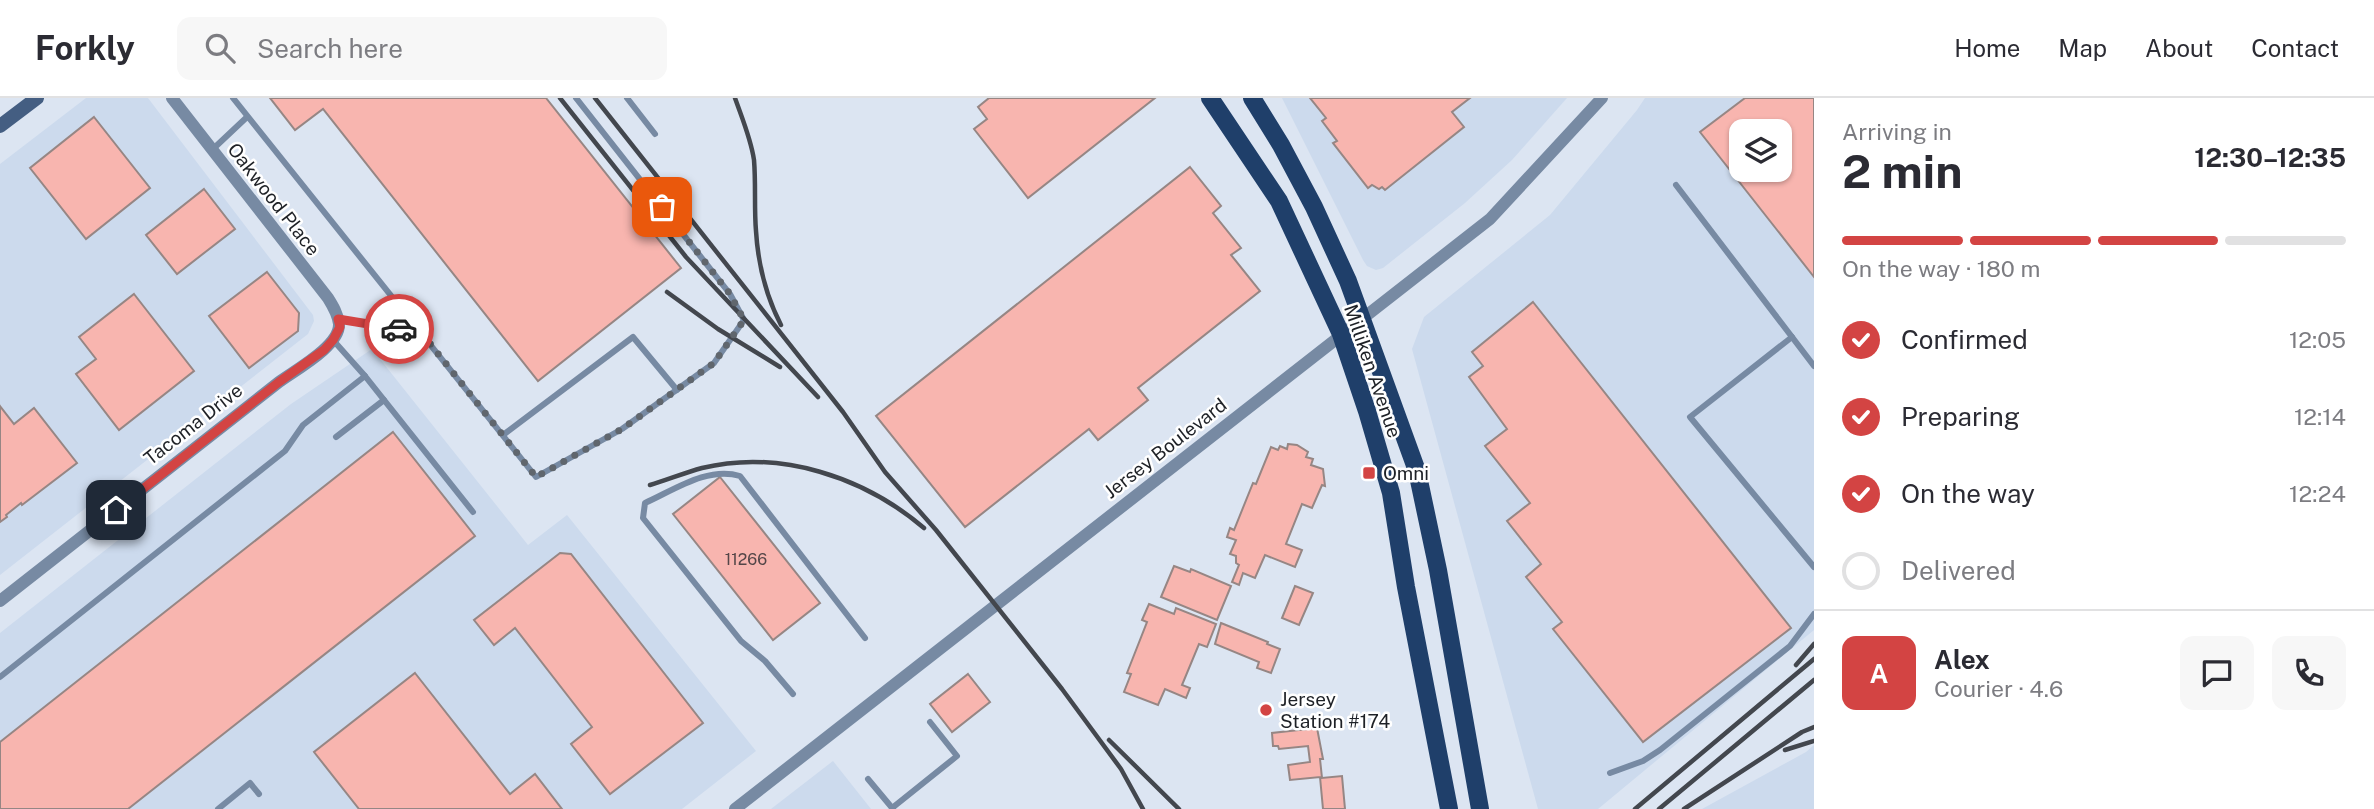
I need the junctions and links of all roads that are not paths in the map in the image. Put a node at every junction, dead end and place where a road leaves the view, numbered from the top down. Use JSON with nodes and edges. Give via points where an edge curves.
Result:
{"nodes":[{"id":1,"x":37,"y":98,"type":"edge"},
{"id":2,"x":172,"y":98,"type":"edge"},
{"id":3,"x":233,"y":98,"type":"edge"},
{"id":4,"x":576,"y":98,"type":"edge"},
{"id":5,"x":627,"y":98,"type":"edge"},
{"id":6,"x":1210,"y":98,"type":"edge"},
{"id":7,"x":1252,"y":98,"type":"edge"},
{"id":8,"x":1602,"y":98,"type":"edge"},
{"id":9,"x":247,"y":117,"type":"junction"},
{"id":10,"x":0,"y":126,"type":"edge"},
{"id":11,"x":655,"y":134,"type":"dead end"},
{"id":12,"x":211,"y":150,"type":"junction"},
{"id":13,"x":1676,"y":185,"type":"dead end"},
{"id":14,"x":1363,"y":317,"type":"junction"},
{"id":15,"x":339,"y":323,"type":"junction"},
{"id":16,"x":420,"y":331,"type":"junction"},
{"id":17,"x":1341,"y":334,"type":"junction"},
{"id":18,"x":1792,"y":337,"type":"junction"},
{"id":19,"x":333,"y":340,"type":"junction"},
{"id":20,"x":1814,"y":366,"type":"edge"},
{"id":21,"x":365,"y":376,"type":"junction"},
{"id":22,"x":677,"y":390,"type":"junction"},
{"id":23,"x":384,"y":400,"type":"junction"},
{"id":24,"x":503,"y":435,"type":"junction"},
{"id":25,"x":336,"y":437,"type":"dead end"},
{"id":26,"x":473,"y":512,"type":"dead end"},
{"id":27,"x":1814,"y":566,"type":"edge"},
{"id":28,"x":0,"y":601,"type":"edge"},
{"id":29,"x":1814,"y":614,"type":"edge"},
{"id":30,"x":865,"y":638,"type":"dead end"},
{"id":31,"x":0,"y":677,"type":"edge"},
{"id":32,"x":793,"y":694,"type":"dead end"},
{"id":33,"x":930,"y":722,"type":"dead end"},
{"id":34,"x":1610,"y":773,"type":"dead end"},
{"id":35,"x":868,"y":779,"type":"dead end"},
{"id":36,"x":259,"y":794,"type":"dead end"},
{"id":37,"x":892,"y":808,"type":"edge"},
{"id":38,"x":218,"y":809,"type":"edge"},
{"id":39,"x":735,"y":809,"type":"edge"},
{"id":40,"x":1449,"y":809,"type":"edge"},
{"id":41,"x":1480,"y":809,"type":"edge"}],
"edges":[{"from":1,"to":10,"type":"main road"},
{"from":2,"to":12,"type":"street","name":"Oakwood Place"},
{"from":3,"to":9,"type":"lane"},
{"from":4,"to":22,"type":"lane","via":[[730,294],[744,320],[714,363]]},
{"from":5,"to":11,"type":"lane"},
{"from":6,"to":17,"type":"main road","name":"Milliken Avenue","via":[[1279,201]]},
{"from":7,"to":14,"type":"main road","name":"Milliken Avenue","via":[[1314,207]]},
{"from":8,"to":14,"type":"street","name":"Jersey Boulevard","via":[[1490,219]]},
{"from":9,"to":12,"type":"lane"},
{"from":9,"to":16,"type":"lane"},
{"from":12,"to":15,"type":"street","name":"Oakwood Place","via":[[328,298]]},
{"from":13,"to":18,"type":"lane"},
{"from":14,"to":17,"type":"street","name":"Jersey Boulevard"},
{"from":14,"to":41,"type":"main road","name":"Milliken Avenue","via":[[1417,471]]},
{"from":15,"to":16,"type":"lane"},
{"from":15,"to":19,"type":"street","name":"Tacoma Drive"},
{"from":16,"to":24,"type":"lane"},
{"from":17,"to":39,"type":"street","name":"Jersey Boulevard"},
{"from":17,"to":40,"type":"main road","name":"Milliken Avenue","via":[[1391,493]]},
{"from":18,"to":20,"type":"lane"},
{"from":18,"to":27,"type":"lane","via":[[1690,417]]},
{"from":19,"to":21,"type":"lane"},
{"from":19,"to":28,"type":"street","name":"Tacoma Drive"},
{"from":21,"to":23,"type":"lane"},
{"from":21,"to":31,"type":"lane","via":[[303,425],[285,451]]},
{"from":22,"to":24,"type":"lane","via":[[622,429],[536,477]]},
{"from":22,"to":24,"type":"lane","via":[[633,337]]},
{"from":23,"to":25,"type":"lane"},
{"from":23,"to":26,"type":"lane"},
{"from":29,"to":34,"type":"lane","via":[[1790,646],[1660,750]]},
{"from":30,"to":32,"type":"lane","via":[[740,477],[712,473],[645,503],[643,517],[650,527],[741,641]]},
{"from":33,"to":37,"type":"lane","via":[[957,756]]},
{"from":35,"to":37,"type":"lane"},
{"from":36,"to":38,"type":"lane","via":[[250,783]]}]}
